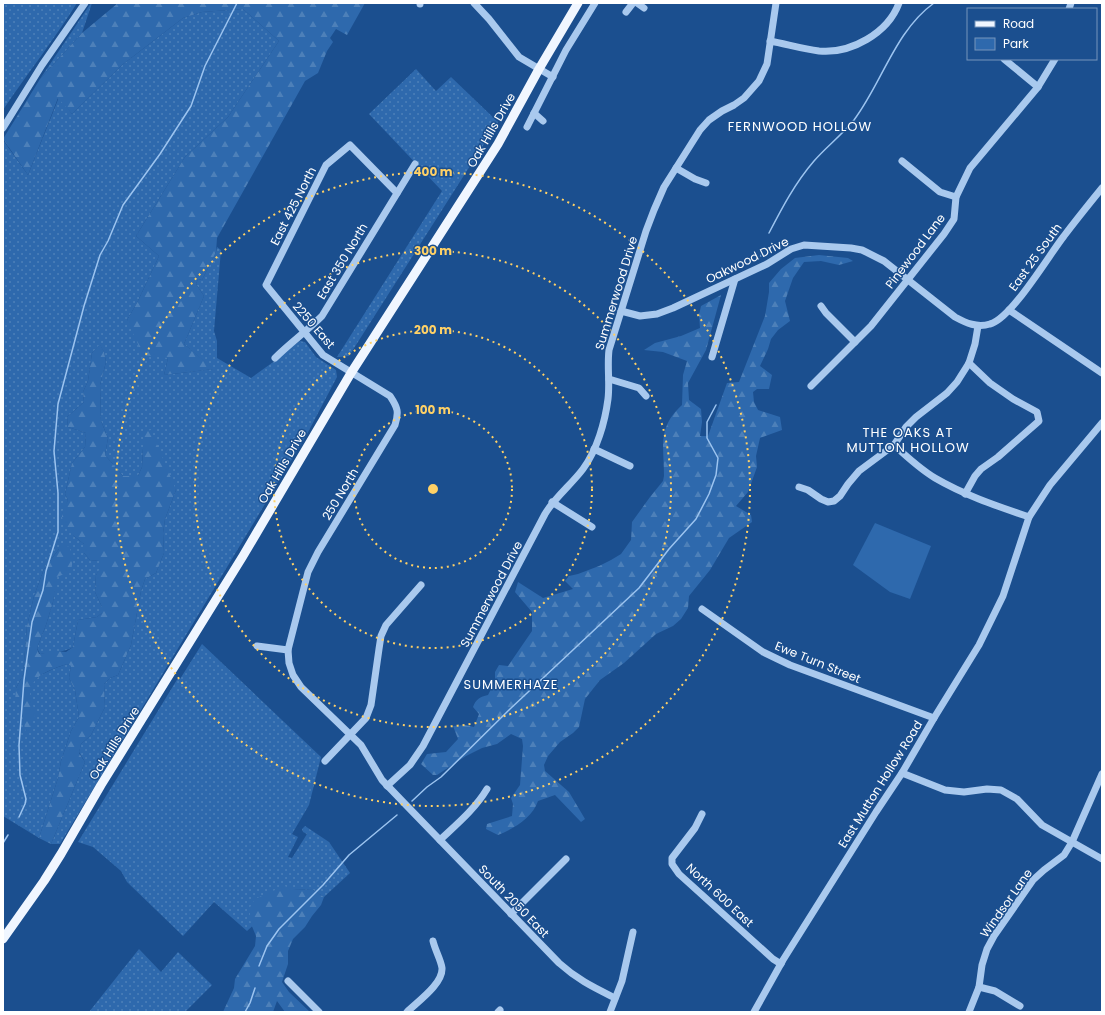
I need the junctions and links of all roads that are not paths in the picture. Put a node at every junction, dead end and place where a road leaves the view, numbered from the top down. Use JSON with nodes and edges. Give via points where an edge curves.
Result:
{"nodes":[{"id":1,"x":85,"y":3,"type":"edge"},
{"id":2,"x":474,"y":3,"type":"edge"},
{"id":3,"x":578,"y":3,"type":"edge"},
{"id":4,"x":595,"y":3,"type":"edge"},
{"id":5,"x":633,"y":3,"type":"edge"},
{"id":6,"x":637,"y":3,"type":"edge"},
{"id":7,"x":776,"y":3,"type":"edge"},
{"id":8,"x":899,"y":3,"type":"edge"},
{"id":9,"x":644,"y":8,"type":"dead end"},
{"id":10,"x":626,"y":12,"type":"dead end"},
{"id":11,"x":770,"y":41,"type":"junction"},
{"id":12,"x":1005,"y":60,"type":"edge"},
{"id":13,"x":1054,"y":60,"type":"edge"},
{"id":14,"x":539,"y":69,"type":"junction"},
{"id":15,"x":553,"y":77,"type":"junction"},
{"id":16,"x":1038,"y":87,"type":"junction"},
{"id":17,"x":534,"y":113,"type":"junction"},
{"id":18,"x":543,"y":121,"type":"dead end"},
{"id":19,"x":527,"y":127,"type":"dead end"},
{"id":20,"x":3,"y":128,"type":"edge"},
{"id":21,"x":902,"y":161,"type":"dead end"},
{"id":22,"x":415,"y":164,"type":"dead end"},
{"id":23,"x":676,"y":168,"type":"junction"},
{"id":24,"x":706,"y":183,"type":"dead end"},
{"id":25,"x":1102,"y":188,"type":"edge"},
{"id":26,"x":397,"y":193,"type":"junction"},
{"id":27,"x":956,"y":197,"type":"junction"},
{"id":28,"x":735,"y":279,"type":"junction"},
{"id":29,"x":908,"y":279,"type":"junction"},
{"id":30,"x":266,"y":285,"type":"joint"},
{"id":31,"x":821,"y":306,"type":"dead end"},
{"id":32,"x":1009,"y":310,"type":"junction"},
{"id":33,"x":622,"y":311,"type":"junction"},
{"id":34,"x":978,"y":326,"type":"junction"},
{"id":35,"x":305,"y":332,"type":"junction"},
{"id":36,"x":855,"y":342,"type":"junction"},
{"id":37,"x":712,"y":357,"type":"dead end"},
{"id":38,"x":275,"y":358,"type":"dead end"},
{"id":39,"x":969,"y":363,"type":"junction"},
{"id":40,"x":351,"y":373,"type":"junction"},
{"id":41,"x":1102,"y":373,"type":"edge"},
{"id":42,"x":609,"y":379,"type":"junction"},
{"id":43,"x":811,"y":386,"type":"dead end"},
{"id":44,"x":646,"y":396,"type":"dead end"},
{"id":45,"x":1102,"y":423,"type":"edge"},
{"id":46,"x":894,"y":445,"type":"junction"},
{"id":47,"x":594,"y":449,"type":"junction"},
{"id":48,"x":630,"y":466,"type":"dead end"},
{"id":49,"x":799,"y":487,"type":"dead end"},
{"id":50,"x":965,"y":494,"type":"junction"},
{"id":51,"x":552,"y":502,"type":"junction"},
{"id":52,"x":1029,"y":517,"type":"junction"},
{"id":53,"x":592,"y":527,"type":"dead end"},
{"id":54,"x":421,"y":585,"type":"dead end"},
{"id":55,"x":702,"y":609,"type":"dead end"},
{"id":56,"x":257,"y":646,"type":"dead end"},
{"id":57,"x":288,"y":650,"type":"junction"},
{"id":58,"x":934,"y":718,"type":"junction"},
{"id":59,"x":350,"y":734,"type":"junction"},
{"id":60,"x":324,"y":761,"type":"dead end"},
{"id":61,"x":902,"y":773,"type":"junction"},
{"id":62,"x":1102,"y":774,"type":"edge"},
{"id":63,"x":387,"y":786,"type":"junction"},
{"id":64,"x":487,"y":789,"type":"dead end"},
{"id":65,"x":702,"y":814,"type":"dead end"},
{"id":66,"x":440,"y":840,"type":"junction"},
{"id":67,"x":1072,"y":842,"type":"junction"},
{"id":68,"x":566,"y":859,"type":"dead end"},
{"id":69,"x":1102,"y":859,"type":"edge"},
{"id":70,"x":511,"y":914,"type":"junction"},
{"id":71,"x":633,"y":932,"type":"dead end"},
{"id":72,"x":3,"y":939,"type":"edge"},
{"id":73,"x":432,"y":941,"type":"dead end"},
{"id":74,"x":781,"y":964,"type":"junction"},
{"id":75,"x":288,"y":981,"type":"dead end"},
{"id":76,"x":979,"y":987,"type":"junction"},
{"id":77,"x":615,"y":998,"type":"junction"},
{"id":78,"x":1020,"y":1006,"type":"dead end"},
{"id":79,"x":319,"y":1012,"type":"edge"},
{"id":80,"x":407,"y":1012,"type":"edge"},
{"id":81,"x":610,"y":1012,"type":"edge"},
{"id":82,"x":754,"y":1012,"type":"edge"},
{"id":83,"x":969,"y":1012,"type":"edge"}],
"edges":[{"from":1,"to":20,"type":"street"},
{"from":2,"to":14,"type":"street","via":[[518,57]]},
{"from":3,"to":14,"type":"main road","name":"Oak Hills Drive"},
{"from":4,"to":15,"type":"street","via":[[566,50]]},
{"from":5,"to":10,"type":"street"},
{"from":6,"to":9,"type":"street"},
{"from":7,"to":11,"type":"street","name":"Summerwood Drive"},
{"from":8,"to":11,"type":"street","via":[[896,11],[875,34],[839,50],[820,51]]},
{"from":11,"to":23,"type":"street","name":"Summerwood Drive","via":[[767,64],[759,81],[744,98],[709,120],[692,141]]},
{"from":12,"to":16,"type":"street"},
{"from":13,"to":16,"type":"street","name":"Pinewood Lane"},
{"from":14,"to":15,"type":"street"},
{"from":14,"to":40,"type":"main road","name":"Oak Hills Drive","via":[[498,144]]},
{"from":15,"to":17,"type":"street"},
{"from":16,"to":27,"type":"street","name":"Pinewood Lane","via":[[970,168]]},
{"from":17,"to":18,"type":"street"},
{"from":17,"to":19,"type":"street"},
{"from":21,"to":27,"type":"street","via":[[940,192]]},
{"from":22,"to":26,"type":"street","name":"East 350 North"},
{"from":23,"to":24,"type":"street"},
{"from":23,"to":33,"type":"street","name":"Summerwood Drive","via":[[654,210]]},
{"from":25,"to":32,"type":"street","name":"East 25 South"},
{"from":26,"to":30,"type":"street","name":"East 425 North","via":[[350,145],[326,165]]},
{"from":26,"to":35,"type":"street","name":"East 350 North","via":[[322,316]]},
{"from":27,"to":29,"type":"street","name":"Pinewood Lane","via":[[954,219]]},
{"from":28,"to":29,"type":"street","name":"Oakwood Drive","via":[[791,249],[804,246],[862,250],[884,261]]},
{"from":28,"to":33,"type":"street","name":"Oakwood Drive","via":[[657,314],[640,316]]},
{"from":28,"to":37,"type":"street"},
{"from":29,"to":34,"type":"street","name":"Oakwood Drive","via":[[955,317]]},
{"from":29,"to":36,"type":"street","name":"Pinewood Lane"},
{"from":30,"to":35,"type":"street","name":"2250 East"},
{"from":31,"to":36,"type":"street"},
{"from":32,"to":34,"type":"street","name":"East 25 South","via":[[1001,319]]},
{"from":32,"to":41,"type":"street"},
{"from":33,"to":42,"type":"street","name":"Summerwood Drive","via":[[609,350]]},
{"from":34,"to":39,"type":"street"},
{"from":35,"to":38,"type":"street","name":"East 350 North"},
{"from":35,"to":40,"type":"street","name":"2250 East","via":[[323,355]]},
{"from":36,"to":43,"type":"street","name":"Pinewood Lane"},
{"from":39,"to":46,"type":"street","via":[[947,393],[916,417]]},
{"from":39,"to":50,"type":"street","via":[[990,383],[1037,412],[1039,421],[981,469]]},
{"from":40,"to":57,"type":"street","name":"250 North","via":[[390,396],[396,404],[398,415],[395,425],[308,572]]},
{"from":40,"to":72,"type":"main road","name":"Oak Hills Drive","via":[[61,854]]},
{"from":42,"to":44,"type":"street","via":[[639,388]]},
{"from":42,"to":47,"type":"street","name":"Summerwood Drive","via":[[603,423]]},
{"from":45,"to":52,"type":"street","name":"East Mutton Hollow Road","via":[[1050,485]]},
{"from":46,"to":49,"type":"street","via":[[859,471],[834,501],[828,502]]},
{"from":46,"to":50,"type":"street","via":[[933,477]]},
{"from":47,"to":48,"type":"street"},
{"from":47,"to":51,"type":"street","name":"Summerwood Drive","via":[[584,468]]},
{"from":50,"to":52,"type":"street"},
{"from":51,"to":53,"type":"street"},
{"from":51,"to":63,"type":"street","name":"Summerwood Drive","via":[[423,746],[410,765]]},
{"from":52,"to":58,"type":"street","name":"East Mutton Hollow Road","via":[[1003,596],[988,629]]},
{"from":54,"to":59,"type":"street","via":[[386,625],[380,642],[372,705],[366,718]]},
{"from":55,"to":58,"type":"street","name":"Ewe Turn Street","via":[[763,652],[789,665]]},
{"from":56,"to":57,"type":"street"},
{"from":57,"to":59,"type":"street","name":"South 2050 East","via":[[293,675],[301,687]]},
{"from":58,"to":61,"type":"street","name":"East Mutton Hollow Road"},
{"from":59,"to":60,"type":"street"},
{"from":59,"to":63,"type":"street","name":"South 2050 East","via":[[361,745]]},
{"from":61,"to":67,"type":"street","via":[[945,790],[1001,790],[1018,799],[1042,825]]},
{"from":61,"to":74,"type":"street","name":"East Mutton Hollow Road"},
{"from":62,"to":67,"type":"street","name":"Windsor Lane"},
{"from":63,"to":66,"type":"street","name":"South 2050 East"},
{"from":64,"to":66,"type":"street","via":[[469,813]]},
{"from":65,"to":74,"type":"street","name":"North 600 East","via":[[695,828],[672,858],[672,864],[679,874]]},
{"from":66,"to":70,"type":"street","name":"South 2050 East"},
{"from":67,"to":69,"type":"street"},
{"from":67,"to":76,"type":"street","name":"Windsor Lane","via":[[1064,855],[1033,880],[994,936],[982,965]]},
{"from":68,"to":70,"type":"street"},
{"from":70,"to":77,"type":"street","name":"South 2050 East","via":[[575,977]]},
{"from":71,"to":77,"type":"street","via":[[622,980]]},
{"from":73,"to":80,"type":"street","via":[[442,967],[441,976]]},
{"from":74,"to":82,"type":"street","name":"East Mutton Hollow Road"},
{"from":75,"to":79,"type":"street"},
{"from":76,"to":78,"type":"street","via":[[994,991]]},
{"from":76,"to":83,"type":"street","name":"Windsor Lane"},
{"from":77,"to":81,"type":"street"}]}
